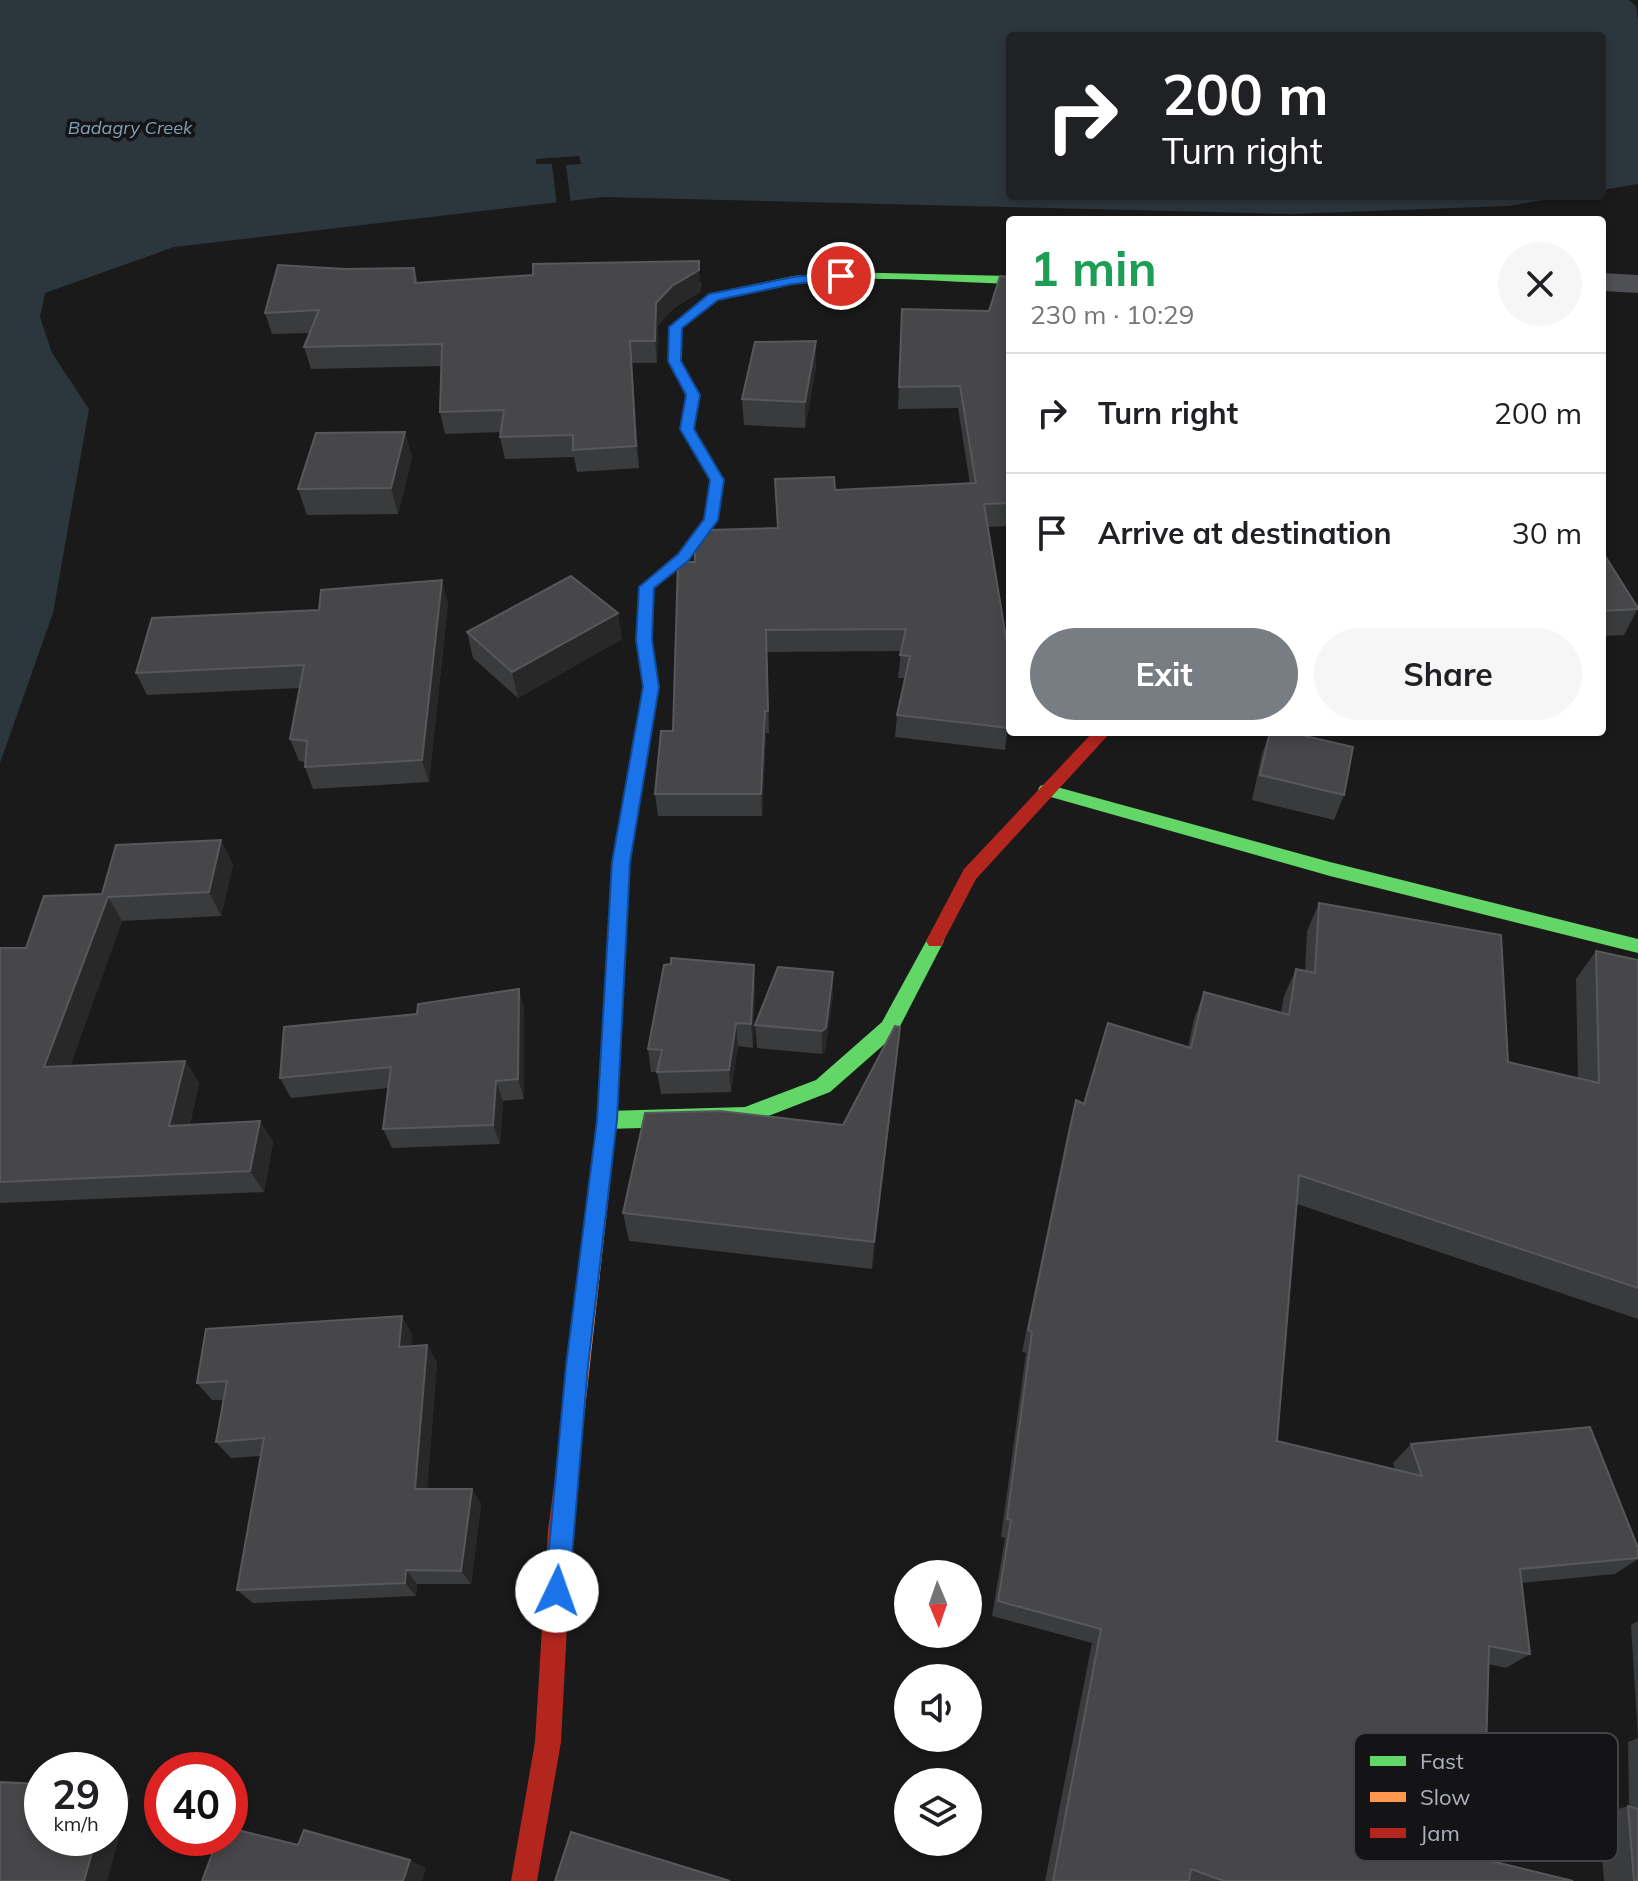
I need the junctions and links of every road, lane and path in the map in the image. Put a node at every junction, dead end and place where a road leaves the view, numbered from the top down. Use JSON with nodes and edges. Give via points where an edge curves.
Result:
{"nodes":[{"id":1,"x":1006,"y":280,"type":"edge"},
{"id":2,"x":1606,"y":282,"type":"edge"},
{"id":3,"x":1638,"y":284,"type":"edge"},
{"id":4,"x":1099,"y":736,"type":"edge"},
{"id":5,"x":1046,"y":790,"type":"junction"},
{"id":6,"x":1638,"y":946,"type":"edge"},
{"id":7,"x":607,"y":1120,"type":"junction"},
{"id":8,"x":524,"y":1881,"type":"edge"}],
"edges":[{"from":1,"to":7,"type":"street","via":[[793,280],[714,297],[675,327],[675,361],[693,395],[687,429],[717,480],[711,520],[683,557],[647,587],[644,640],[651,687],[621,862]]},
{"from":2,"to":3,"type":"street"},
{"from":4,"to":5,"type":"street"},
{"from":5,"to":6,"type":"street","via":[[1330,869]]},
{"from":5,"to":7,"type":"street","via":[[970,874],[889,1028],[823,1086],[745,1116]]},
{"from":7,"to":8,"type":"street","via":[[560,1530],[548,1742]]}]}
